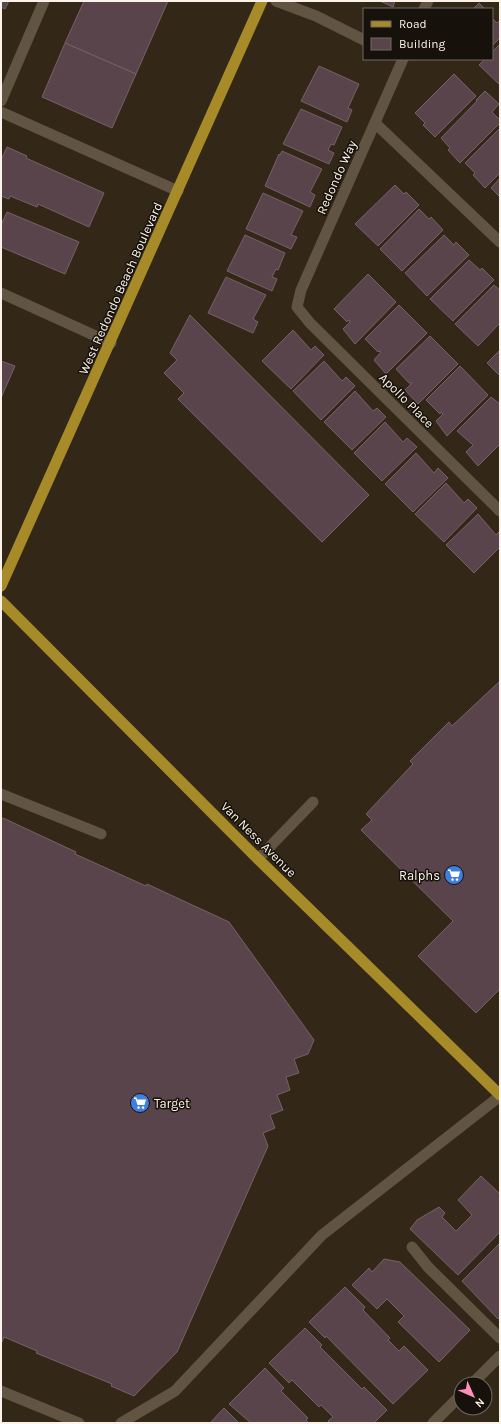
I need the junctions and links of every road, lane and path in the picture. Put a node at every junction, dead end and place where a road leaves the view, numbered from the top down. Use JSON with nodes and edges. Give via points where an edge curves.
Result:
{"nodes":[{"id":1,"x":44,"y":1,"type":"edge"},
{"id":2,"x":262,"y":1,"type":"edge"},
{"id":3,"x":276,"y":1,"type":"edge"},
{"id":4,"x":363,"y":40,"type":"edge"},
{"id":5,"x":403,"y":60,"type":"edge"},
{"id":6,"x":1,"y":101,"type":"edge"},
{"id":7,"x":1,"y":112,"type":"edge"},
{"id":8,"x":375,"y":123,"type":"junction"},
{"id":9,"x":178,"y":191,"type":"junction"},
{"id":10,"x":500,"y":242,"type":"edge"},
{"id":11,"x":1,"y":293,"type":"edge"},
{"id":12,"x":297,"y":307,"type":"joint"},
{"id":13,"x":111,"y":343,"type":"junction"},
{"id":14,"x":500,"y":511,"type":"edge"},
{"id":15,"x":1,"y":586,"type":"edge"},
{"id":16,"x":1,"y":601,"type":"edge"},
{"id":17,"x":1,"y":794,"type":"edge"},
{"id":18,"x":314,"y":802,"type":"dead end"},
{"id":19,"x":101,"y":834,"type":"dead end"},
{"id":20,"x":258,"y":859,"type":"junction"},
{"id":21,"x":500,"y":1095,"type":"edge"},
{"id":22,"x":412,"y":1247,"type":"dead end"},
{"id":23,"x":500,"y":1338,"type":"edge"},
{"id":24,"x":500,"y":1356,"type":"edge"},
{"id":25,"x":480,"y":1376,"type":"edge"},
{"id":26,"x":1,"y":1391,"type":"edge"},
{"id":27,"x":453,"y":1403,"type":"edge"},
{"id":28,"x":79,"y":1423,"type":"edge"},
{"id":29,"x":121,"y":1423,"type":"edge"},
{"id":30,"x":434,"y":1423,"type":"edge"}],
"edges":[{"from":1,"to":6,"type":"street"},
{"from":2,"to":9,"type":"main road","name":"West Redondo Beach Boulevard"},
{"from":3,"to":4,"type":"street","via":[[316,16]]},
{"from":5,"to":8,"type":"street","name":"Redondo Way"},
{"from":7,"to":9,"type":"street"},
{"from":8,"to":10,"type":"street"},
{"from":8,"to":12,"type":"street","name":"Redondo Way","via":[[301,290]]},
{"from":9,"to":13,"type":"main road","name":"West Redondo Beach Boulevard"},
{"from":11,"to":13,"type":"street"},
{"from":12,"to":14,"type":"street","name":"Apollo Place","via":[[310,323]]},
{"from":13,"to":15,"type":"main road","name":"West Redondo Beach Boulevard"},
{"from":16,"to":20,"type":"main road","name":"Van Ness Avenue"},
{"from":17,"to":19,"type":"street"},
{"from":18,"to":20,"type":"street"},
{"from":20,"to":21,"type":"main road","name":"Van Ness Avenue"},
{"from":21,"to":29,"type":"street","via":[[322,1235],[175,1391]]},
{"from":22,"to":23,"type":"street","via":[[428,1267]]},
{"from":24,"to":25,"type":"street"},
{"from":26,"to":28,"type":"street"},
{"from":27,"to":30,"type":"street"}]}
